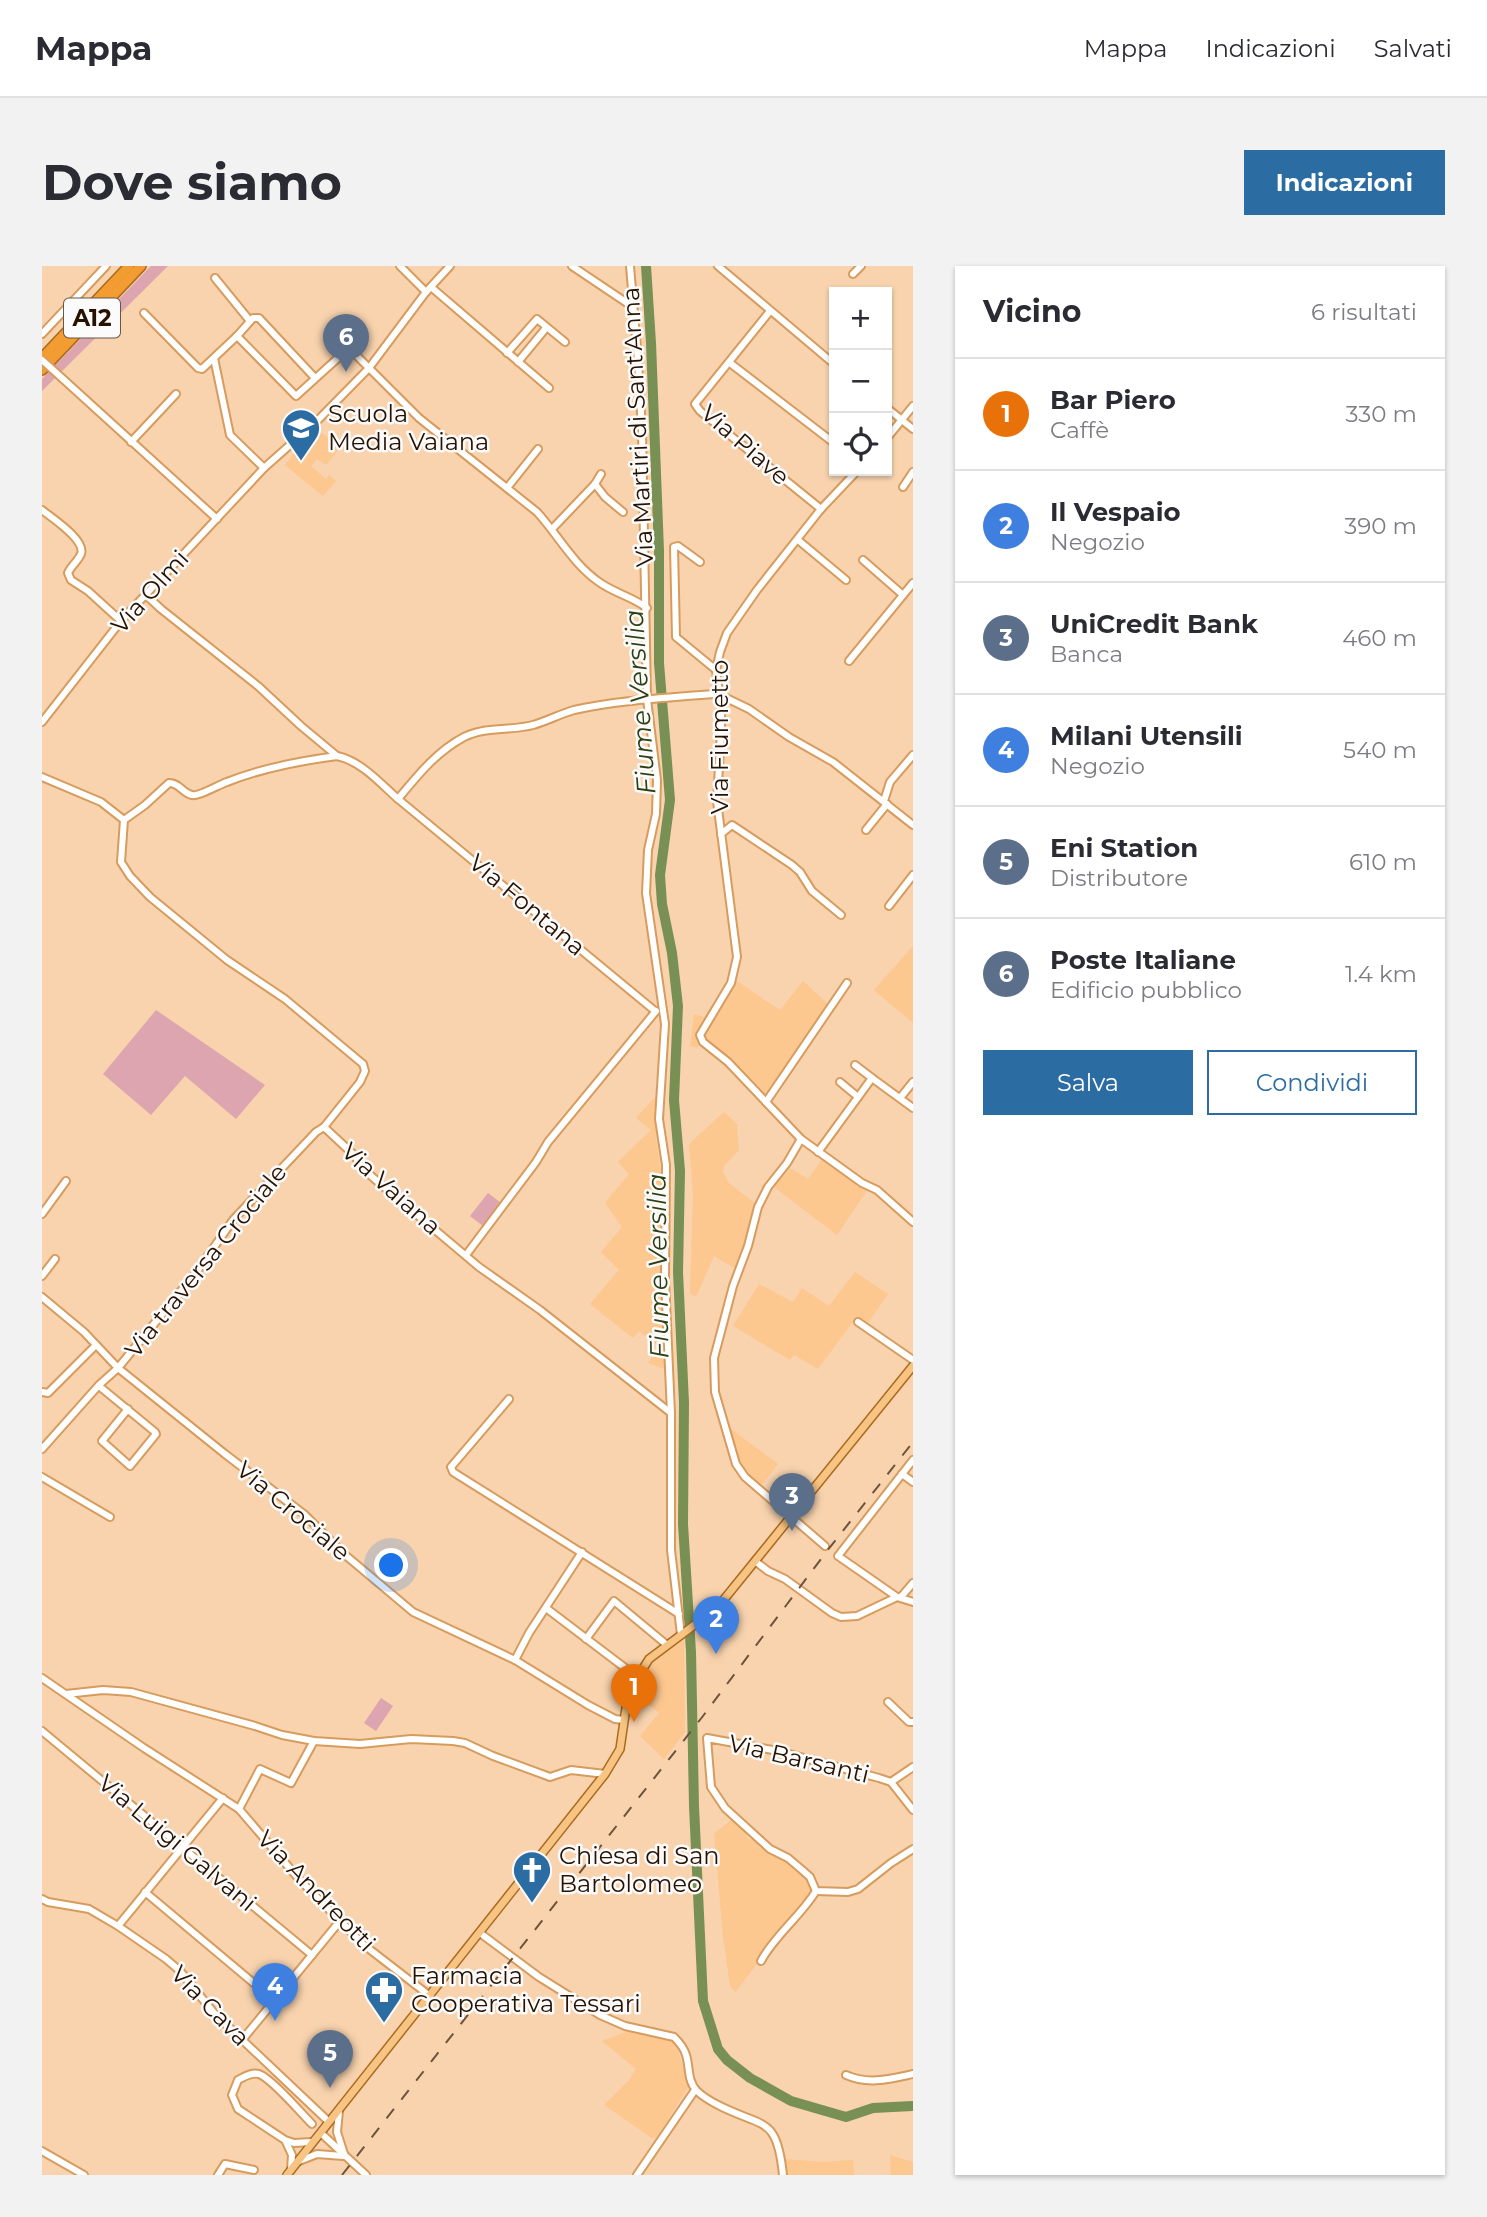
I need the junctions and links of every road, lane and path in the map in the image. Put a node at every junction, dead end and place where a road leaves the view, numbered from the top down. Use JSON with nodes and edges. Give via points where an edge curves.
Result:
{"nodes":[{"id":1,"x":130,"y":266,"type":"edge"},
{"id":2,"x":141,"y":266,"type":"edge"},
{"id":3,"x":400,"y":266,"type":"edge"},
{"id":4,"x":450,"y":266,"type":"edge"},
{"id":5,"x":572,"y":266,"type":"edge"},
{"id":6,"x":630,"y":266,"type":"edge"},
{"id":7,"x":718,"y":266,"type":"edge"},
{"id":8,"x":860,"y":266,"type":"edge"},
{"id":9,"x":102,"y":267,"type":"edge"},
{"id":10,"x":853,"y":274,"type":"dead end"},
{"id":11,"x":215,"y":278,"type":"dead end"},
{"id":12,"x":428,"y":290,"type":"junction"},
{"id":13,"x":633,"y":307,"type":"junction"},
{"id":14,"x":770,"y":312,"type":"junction"},
{"id":15,"x":144,"y":313,"type":"dead end"},
{"id":16,"x":250,"y":321,"type":"junction"},
{"id":17,"x":546,"y":328,"type":"junction"},
{"id":18,"x":42,"y":334,"type":"edge"},
{"id":19,"x":237,"y":336,"type":"junction"},
{"id":20,"x":565,"y":342,"type":"dead end"},
{"id":21,"x":507,"y":353,"type":"junction"},
{"id":22,"x":214,"y":358,"type":"junction"},
{"id":23,"x":42,"y":359,"type":"edge"},
{"id":24,"x":829,"y":361,"type":"edge"},
{"id":25,"x":519,"y":362,"type":"junction"},
{"id":26,"x":730,"y":363,"type":"junction"},
{"id":27,"x":369,"y":369,"type":"junction"},
{"id":28,"x":42,"y":370,"type":"edge"},
{"id":29,"x":316,"y":378,"type":"junction"},
{"id":30,"x":549,"y":388,"type":"dead end"},
{"id":31,"x":176,"y":394,"type":"dead end"},
{"id":32,"x":913,"y":406,"type":"edge"},
{"id":33,"x":892,"y":412,"type":"edge"},
{"id":34,"x":902,"y":421,"type":"junction"},
{"id":35,"x":913,"y":429,"type":"edge"},
{"id":36,"x":892,"y":432,"type":"edge"},
{"id":37,"x":829,"y":439,"type":"edge"},
{"id":38,"x":131,"y":442,"type":"junction"},
{"id":39,"x":538,"y":449,"type":"dead end"},
{"id":40,"x":264,"y":468,"type":"junction"},
{"id":41,"x":913,"y":472,"type":"edge"},
{"id":42,"x":601,"y":474,"type":"dead end"},
{"id":43,"x":852,"y":476,"type":"edge"},
{"id":44,"x":595,"y":484,"type":"junction"},
{"id":45,"x":903,"y":487,"type":"dead end"},
{"id":46,"x":507,"y":488,"type":"junction"},
{"id":47,"x":821,"y":509,"type":"junction"},
{"id":48,"x":42,"y":510,"type":"edge"},
{"id":49,"x":623,"y":512,"type":"dead end"},
{"id":50,"x":217,"y":519,"type":"junction"},
{"id":51,"x":552,"y":529,"type":"junction"},
{"id":52,"x":798,"y":540,"type":"junction"},
{"id":53,"x":863,"y":560,"type":"dead end"},
{"id":54,"x":700,"y":562,"type":"dead end"},
{"id":55,"x":846,"y":580,"type":"dead end"},
{"id":56,"x":913,"y":583,"type":"edge"},
{"id":57,"x":902,"y":595,"type":"junction"},
{"id":58,"x":147,"y":596,"type":"junction"},
{"id":59,"x":647,"y":608,"type":"junction"},
{"id":60,"x":121,"y":621,"type":"junction"},
{"id":61,"x":849,"y":661,"type":"dead end"},
{"id":62,"x":716,"y":670,"type":"junction"},
{"id":63,"x":720,"y":695,"type":"junction"},
{"id":64,"x":649,"y":699,"type":"junction"},
{"id":65,"x":42,"y":722,"type":"edge"},
{"id":66,"x":337,"y":755,"type":"junction"},
{"id":67,"x":913,"y":755,"type":"edge"},
{"id":68,"x":42,"y":777,"type":"edge"},
{"id":69,"x":398,"y":799,"type":"junction"},
{"id":70,"x":886,"y":803,"type":"junction"},
{"id":71,"x":124,"y":820,"type":"junction"},
{"id":72,"x":913,"y":825,"type":"edge"},
{"id":73,"x":866,"y":830,"type":"dead end"},
{"id":74,"x":721,"y":834,"type":"junction"},
{"id":75,"x":913,"y":875,"type":"edge"},
{"id":76,"x":888,"y":905,"type":"dead end"},
{"id":77,"x":841,"y":915,"type":"dead end"},
{"id":78,"x":846,"y":983,"type":"dead end"},
{"id":79,"x":664,"y":1008,"type":"junction"},
{"id":80,"x":655,"y":1012,"type":"junction"},
{"id":81,"x":855,"y":1065,"type":"dead end"},
{"id":82,"x":872,"y":1078,"type":"junction"},
{"id":83,"x":839,"y":1082,"type":"dead end"},
{"id":84,"x":913,"y":1082,"type":"edge"},
{"id":85,"x":858,"y":1097,"type":"junction"},
{"id":86,"x":900,"y":1098,"type":"junction"},
{"id":87,"x":766,"y":1102,"type":"junction"},
{"id":88,"x":913,"y":1108,"type":"edge"},
{"id":89,"x":324,"y":1127,"type":"junction"},
{"id":90,"x":801,"y":1139,"type":"junction"},
{"id":91,"x":818,"y":1152,"type":"junction"},
{"id":92,"x":66,"y":1181,"type":"dead end"},
{"id":93,"x":42,"y":1214,"type":"edge"},
{"id":94,"x":913,"y":1222,"type":"edge"},
{"id":95,"x":466,"y":1255,"type":"junction"},
{"id":96,"x":55,"y":1259,"type":"dead end"},
{"id":97,"x":42,"y":1276,"type":"edge"},
{"id":98,"x":42,"y":1297,"type":"edge"},
{"id":99,"x":858,"y":1322,"type":"dead end"},
{"id":100,"x":96,"y":1345,"type":"junction"},
{"id":101,"x":913,"y":1360,"type":"edge"},
{"id":102,"x":913,"y":1366,"type":"edge"},
{"id":103,"x":118,"y":1368,"type":"junction"},
{"id":104,"x":99,"y":1385,"type":"junction"},
{"id":105,"x":42,"y":1392,"type":"edge"},
{"id":106,"x":509,"y":1399,"type":"dead end"},
{"id":107,"x":128,"y":1409,"type":"junction"},
{"id":108,"x":671,"y":1413,"type":"junction"},
{"id":109,"x":42,"y":1449,"type":"edge"},
{"id":110,"x":913,"y":1460,"type":"edge"},
{"id":111,"x":902,"y":1474,"type":"junction"},
{"id":112,"x":42,"y":1477,"type":"edge"},
{"id":113,"x":913,"y":1482,"type":"edge"},
{"id":114,"x":110,"y":1517,"type":"dead end"},
{"id":115,"x":792,"y":1517,"type":"junction"},
{"id":116,"x":825,"y":1546,"type":"dead end"},
{"id":117,"x":582,"y":1552,"type":"junction"},
{"id":118,"x":755,"y":1561,"type":"junction"},
{"id":119,"x":913,"y":1583,"type":"edge"},
{"id":120,"x":899,"y":1597,"type":"junction"},
{"id":121,"x":913,"y":1602,"type":"edge"},
{"id":122,"x":546,"y":1608,"type":"junction"},
{"id":123,"x":679,"y":1614,"type":"junction"},
{"id":124,"x":683,"y":1634,"type":"junction"},
{"id":125,"x":586,"y":1639,"type":"junction"},
{"id":126,"x":667,"y":1645,"type":"junction"},
{"id":127,"x":515,"y":1660,"type":"junction"},
{"id":128,"x":637,"y":1677,"type":"junction"},
{"id":129,"x":43,"y":1681,"type":"edge"},
{"id":130,"x":66,"y":1694,"type":"junction"},
{"id":131,"x":888,"y":1702,"type":"dead end"},
{"id":132,"x":624,"y":1720,"type":"junction"},
{"id":133,"x":913,"y":1722,"type":"edge"},
{"id":134,"x":42,"y":1731,"type":"edge"},
{"id":135,"x":314,"y":1741,"type":"junction"},
{"id":136,"x":913,"y":1767,"type":"edge"},
{"id":137,"x":605,"y":1774,"type":"junction"},
{"id":138,"x":891,"y":1783,"type":"junction"},
{"id":139,"x":223,"y":1798,"type":"junction"},
{"id":140,"x":239,"y":1809,"type":"junction"},
{"id":141,"x":913,"y":1810,"type":"edge"},
{"id":142,"x":182,"y":1847,"type":"junction"},
{"id":143,"x":913,"y":1849,"type":"edge"},
{"id":144,"x":816,"y":1891,"type":"junction"},
{"id":145,"x":145,"y":1892,"type":"junction"},
{"id":146,"x":42,"y":1899,"type":"edge"},
{"id":147,"x":340,"y":1921,"type":"junction"},
{"id":148,"x":118,"y":1926,"type":"junction"},
{"id":149,"x":480,"y":1933,"type":"junction"},
{"id":150,"x":312,"y":1955,"type":"junction"},
{"id":151,"x":761,"y":1961,"type":"dead end"},
{"id":152,"x":430,"y":1996,"type":"junction"},
{"id":153,"x":275,"y":2001,"type":"junction"},
{"id":154,"x":242,"y":2040,"type":"junction"},
{"id":155,"x":913,"y":2074,"type":"edge"},
{"id":156,"x":846,"y":2075,"type":"dead end"},
{"id":157,"x":695,"y":2090,"type":"junction"},
{"id":158,"x":340,"y":2109,"type":"junction"},
{"id":159,"x":328,"y":2122,"type":"junction"},
{"id":160,"x":312,"y":2124,"type":"dead end"},
{"id":161,"x":322,"y":2134,"type":"dead end"},
{"id":162,"x":285,"y":2140,"type":"junction"},
{"id":163,"x":312,"y":2141,"type":"junction"},
{"id":164,"x":42,"y":2151,"type":"edge"},
{"id":165,"x":345,"y":2156,"type":"junction"},
{"id":166,"x":298,"y":2161,"type":"junction"},
{"id":167,"x":254,"y":2170,"type":"dead end"},
{"id":168,"x":74,"y":2173,"type":"edge"},
{"id":169,"x":289,"y":2173,"type":"edge"},
{"id":170,"x":84,"y":2175,"type":"edge"},
{"id":171,"x":218,"y":2175,"type":"edge"},
{"id":172,"x":366,"y":2175,"type":"edge"},
{"id":173,"x":637,"y":2175,"type":"edge"},
{"id":174,"x":783,"y":2175,"type":"edge"}],
"edges":[{"from":1,"to":23,"type":"highway","number":"A12"},
{"from":2,"to":28,"type":"highway","number":"A12"},
{"from":3,"to":12,"type":"street"},
{"from":4,"to":12,"type":"street","name":"Via Olmi"},
{"from":5,"to":13,"type":"street"},
{"from":6,"to":13,"type":"street","name":"Via Martiri di Sant'Anna"},
{"from":7,"to":14,"type":"street"},
{"from":8,"to":10,"type":"street"},
{"from":9,"to":18,"type":"street"},
{"from":11,"to":16,"type":"street"},
{"from":12,"to":21,"type":"street"},
{"from":12,"to":27,"type":"street","name":"Via Olmi"},
{"from":13,"to":59,"type":"street","name":"Via Martiri di Sant'Anna"},
{"from":14,"to":24,"type":"street"},
{"from":14,"to":26,"type":"street","name":"Via Piave"},
{"from":15,"to":22,"type":"street","via":[[198,368]]},
{"from":16,"to":19,"type":"street"},
{"from":16,"to":29,"type":"street","via":[[259,318]]},
{"from":17,"to":20,"type":"street"},
{"from":17,"to":21,"type":"street","via":[[537,319]]},
{"from":17,"to":25,"type":"street"},
{"from":19,"to":22,"type":"street"},
{"from":19,"to":29,"type":"street","via":[[296,396]]},
{"from":21,"to":25,"type":"street"},
{"from":22,"to":40,"type":"street","via":[[230,435]]},
{"from":23,"to":38,"type":"street","bridge":true},
{"from":25,"to":30,"type":"street"},
{"from":26,"to":37,"type":"street"},
{"from":26,"to":47,"type":"street","name":"Via Piave","via":[[695,404]]},
{"from":27,"to":29,"type":"street","via":[[349,348]]},
{"from":27,"to":40,"type":"street","name":"Via Olmi"},
{"from":27,"to":46,"type":"street","via":[[419,418]]},
{"from":31,"to":38,"type":"street"},
{"from":32,"to":34,"type":"street"},
{"from":33,"to":34,"type":"street"},
{"from":34,"to":35,"type":"street"},
{"from":34,"to":36,"type":"street"},
{"from":38,"to":50,"type":"street"},
{"from":39,"to":46,"type":"street"},
{"from":40,"to":50,"type":"street","name":"Via Olmi"},
{"from":41,"to":45,"type":"street"},
{"from":42,"to":44,"type":"street"},
{"from":43,"to":47,"type":"street","name":"Via Fiumetto"},
{"from":44,"to":49,"type":"street"},
{"from":44,"to":51,"type":"street"},
{"from":46,"to":51,"type":"street"},
{"from":47,"to":52,"type":"street","name":"Via Fiumetto"},
{"from":48,"to":60,"type":"street","via":[[81,545],[80,558],[68,573],[71,580]]},
{"from":50,"to":58,"type":"street","name":"Via Olmi"},
{"from":51,"to":59,"type":"street","via":[[592,577]]},
{"from":52,"to":55,"type":"street"},
{"from":52,"to":62,"type":"street","name":"Via Fiumetto","via":[[733,622]]},
{"from":53,"to":57,"type":"street"},
{"from":54,"to":62,"type":"street","via":[[674,547],[676,637]]},
{"from":56,"to":57,"type":"street"},
{"from":57,"to":61,"type":"street"},
{"from":58,"to":60,"type":"street","name":"Via Olmi"},
{"from":58,"to":66,"type":"street"},
{"from":59,"to":64,"type":"street","name":"Via Martiri di Sant'Anna"},
{"from":60,"to":65,"type":"street","name":"Via Olmi"},
{"from":62,"to":63,"type":"street","name":"Via Fiumetto"},
{"from":63,"to":64,"type":"street"},
{"from":63,"to":70,"type":"street","via":[[833,762]]},
{"from":63,"to":74,"type":"street","name":"Via Fiumetto","via":[[717,801]]},
{"from":64,"to":69,"type":"street","via":[[582,709],[533,725],[467,736],[428,763]]},
{"from":64,"to":79,"type":"street","name":"Via Martiri di Sant'Anna","via":[[657,794],[646,893]]},
{"from":66,"to":69,"type":"street","via":[[367,771]]},
{"from":66,"to":71,"type":"street","via":[[268,768],[195,795],[169,783]]},
{"from":67,"to":70,"type":"street","via":[[890,782]]},
{"from":68,"to":71,"type":"street","via":[[102,802]]},
{"from":69,"to":80,"type":"street","name":"Via Fontana"},
{"from":70,"to":72,"type":"street"},
{"from":70,"to":73,"type":"street"},
{"from":71,"to":89,"type":"street","name":"Via Vaiana","via":[[121,862],[132,879],[227,960],[285,999],[363,1064],[360,1082]]},
{"from":74,"to":77,"type":"street","name":"Via Fiumetto","via":[[732,825],[746,833],[800,872],[812,891]]},
{"from":74,"to":87,"type":"street","name":"Via Fiumetto","via":[[737,957],[731,983],[700,1035]]},
{"from":75,"to":76,"type":"street"},
{"from":78,"to":87,"type":"street"},
{"from":79,"to":80,"type":"street"},
{"from":79,"to":108,"type":"street","name":"Via Martiri di Sant'Anna","via":[[659,1119],[666,1165]]},
{"from":80,"to":95,"type":"street","via":[[548,1142]]},
{"from":81,"to":82,"type":"street"},
{"from":82,"to":85,"type":"street"},
{"from":82,"to":86,"type":"street"},
{"from":83,"to":85,"type":"street"},
{"from":84,"to":86,"type":"street"},
{"from":85,"to":91,"type":"street"},
{"from":86,"to":88,"type":"street"},
{"from":87,"to":90,"type":"street","name":"Via Fiumetto"},
{"from":89,"to":95,"type":"street","name":"Via Vaiana","via":[[361,1167]]},
{"from":89,"to":103,"type":"street","name":"Via traversa Crociale","via":[[233,1220]]},
{"from":90,"to":91,"type":"street","name":"Via Fiumetto"},
{"from":90,"to":115,"type":"street","via":[[758,1207],[713,1358],[719,1406],[736,1464]]},
{"from":91,"to":94,"type":"street","name":"Via Fiumetto","via":[[877,1190]]},
{"from":92,"to":93,"type":"street"},
{"from":95,"to":108,"type":"street","name":"Via Vaiana"},
{"from":96,"to":97,"type":"street"},
{"from":98,"to":100,"type":"street","name":"Via Crociale"},
{"from":99,"to":101,"type":"street"},
{"from":100,"to":103,"type":"street","name":"Via Crociale"},
{"from":100,"to":105,"type":"street","via":[[48,1393]]},
{"from":102,"to":115,"type":"main road"},
{"from":103,"to":104,"type":"street"},
{"from":103,"to":127,"type":"street","name":"Via Crociale","via":[[305,1515],[344,1555],[413,1612]]},
{"from":104,"to":107,"type":"street"},
{"from":104,"to":109,"type":"street"},
{"from":106,"to":117,"type":"street","via":[[453,1472]]},
{"from":107,"to":107,"type":"street","via":[[156,1435],[131,1466],[102,1441]]},
{"from":108,"to":123,"type":"street","name":"Via Martiri di Sant'Anna","via":[[671,1550]]},
{"from":110,"to":111,"type":"street"},
{"from":111,"to":113,"type":"street"},
{"from":111,"to":120,"type":"street","via":[[838,1556]]},
{"from":112,"to":114,"type":"street"},
{"from":115,"to":116,"type":"street"},
{"from":115,"to":118,"type":"main road"},
{"from":117,"to":122,"type":"street"},
{"from":117,"to":123,"type":"street"},
{"from":118,"to":120,"type":"street","via":[[841,1617],[857,1616]]},
{"from":118,"to":124,"type":"main road","via":[[717,1608]]},
{"from":119,"to":120,"type":"street"},
{"from":120,"to":121,"type":"street"},
{"from":122,"to":125,"type":"street"},
{"from":122,"to":127,"type":"street"},
{"from":123,"to":124,"type":"street","name":"Via Martiri di Sant'Anna"},
{"from":124,"to":126,"type":"main road"},
{"from":125,"to":126,"type":"street","via":[[614,1601]]},
{"from":125,"to":128,"type":"street"},
{"from":126,"to":128,"type":"main road","via":[[649,1659]]},
{"from":127,"to":132,"type":"street","name":"Via Crociale","via":[[589,1705]]},
{"from":128,"to":132,"type":"main road"},
{"from":129,"to":130,"type":"street","name":"Via Andreotti"},
{"from":130,"to":135,"type":"street","via":[[131,1692]]},
{"from":130,"to":139,"type":"street","name":"Via Andreotti"},
{"from":131,"to":133,"type":"street"},
{"from":132,"to":137,"type":"main road","via":[[620,1749]]},
{"from":134,"to":142,"type":"street","name":"Via Luigi Galvani"},
{"from":135,"to":137,"type":"street","via":[[453,1741],[550,1777],[571,1770]]},
{"from":135,"to":140,"type":"street","name":"Via Andreotti","via":[[291,1783],[260,1769]]},
{"from":136,"to":138,"type":"street"},
{"from":137,"to":149,"type":"main road"},
{"from":138,"to":141,"type":"street"},
{"from":138,"to":144,"type":"street","name":"Via Barsanti","via":[[778,1751],[707,1738],[711,1787],[725,1808],[770,1849],[789,1857],[810,1877]]},
{"from":139,"to":140,"type":"street","name":"Via Andreotti"},
{"from":139,"to":142,"type":"street"},
{"from":140,"to":147,"type":"street","name":"Via Andreotti"},
{"from":142,"to":145,"type":"street"},
{"from":142,"to":150,"type":"street","name":"Via Luigi Galvani"},
{"from":143,"to":144,"type":"street","via":[[858,1889]]},
{"from":144,"to":151,"type":"street"},
{"from":145,"to":148,"type":"street"},
{"from":145,"to":153,"type":"street"},
{"from":146,"to":148,"type":"street","name":"Via Cava","via":[[89,1909]]},
{"from":147,"to":150,"type":"street"},
{"from":147,"to":152,"type":"street","name":"Via Andreotti"},
{"from":148,"to":154,"type":"street","name":"Via Cava","via":[[180,1971]]},
{"from":149,"to":152,"type":"main road"},
{"from":149,"to":157,"type":"street","via":[[600,2015],[674,2037],[686,2053]]},
{"from":150,"to":153,"type":"street"},
{"from":152,"to":158,"type":"main road"},
{"from":153,"to":154,"type":"street"},
{"from":154,"to":159,"type":"street","name":"Via Cava"},
{"from":155,"to":156,"type":"street","via":[[882,2081]]},
{"from":157,"to":173,"type":"street"},
{"from":157,"to":174,"type":"street","via":[[769,2127]]},
{"from":158,"to":159,"type":"main road"},
{"from":158,"to":165,"type":"street","via":[[337,2132]]},
{"from":159,"to":163,"type":"main road"},
{"from":160,"to":162,"type":"street","via":[[258,2074],[237,2080],[232,2095],[238,2109]]},
{"from":161,"to":165,"type":"street"},
{"from":162,"to":163,"type":"street"},
{"from":162,"to":169,"type":"street","via":[[292,2155]]},
{"from":163,"to":166,"type":"main road"},
{"from":164,"to":168,"type":"street"},
{"from":165,"to":166,"type":"street","via":[[317,2154]]},
{"from":165,"to":172,"type":"street"},
{"from":166,"to":169,"type":"main road"},
{"from":167,"to":171,"type":"street","via":[[225,2164]]},
{"from":168,"to":170,"type":"street"}]}
